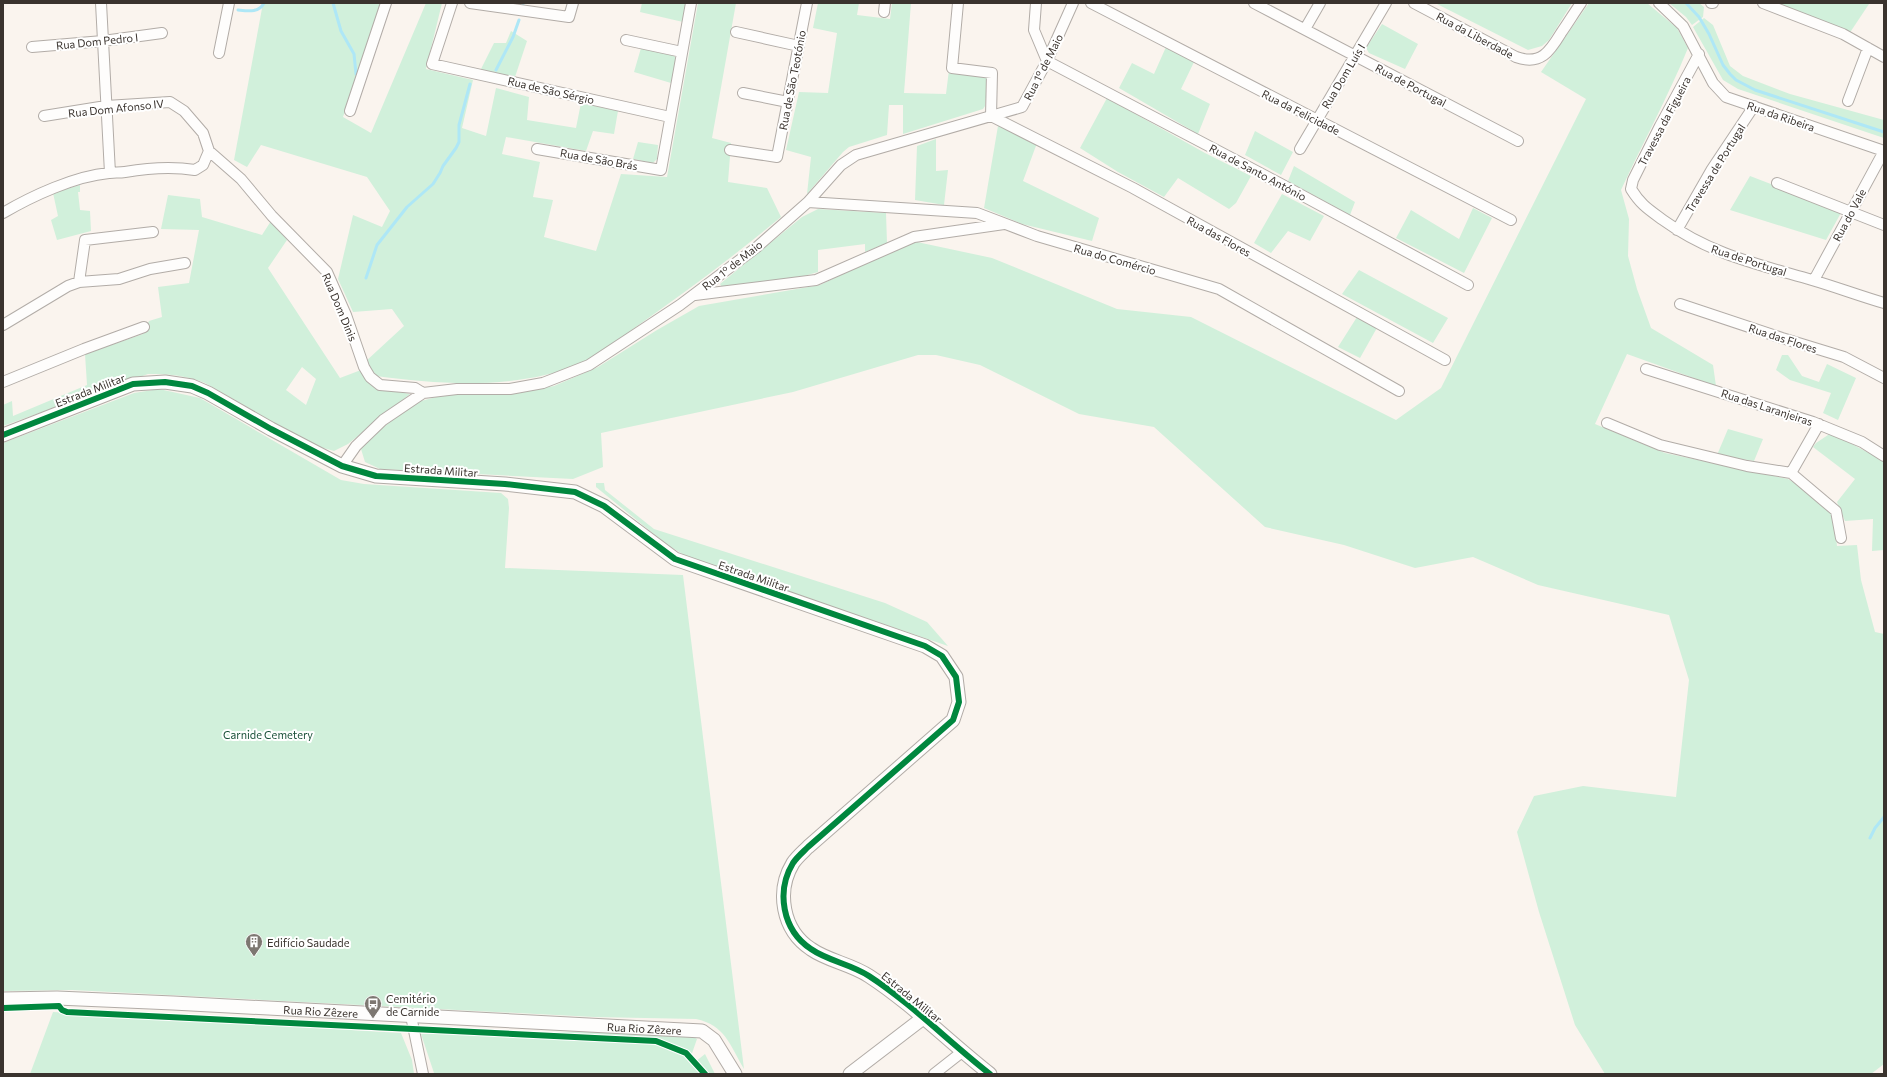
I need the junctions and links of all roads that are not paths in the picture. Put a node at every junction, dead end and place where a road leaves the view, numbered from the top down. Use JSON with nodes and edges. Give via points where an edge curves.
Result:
{"nodes":[{"id":1,"x":101,"y":3,"type":"edge"},
{"id":2,"x":229,"y":3,"type":"edge"},
{"id":3,"x":386,"y":3,"type":"edge"},
{"id":4,"x":452,"y":3,"type":"edge"},
{"id":5,"x":470,"y":3,"type":"edge"},
{"id":6,"x":573,"y":3,"type":"edge"},
{"id":7,"x":691,"y":3,"type":"edge"},
{"id":8,"x":807,"y":3,"type":"edge"},
{"id":9,"x":958,"y":3,"type":"edge"},
{"id":10,"x":1036,"y":3,"type":"edge"},
{"id":11,"x":1073,"y":3,"type":"edge"},
{"id":12,"x":1091,"y":3,"type":"edge"},
{"id":13,"x":1254,"y":3,"type":"edge"},
{"id":14,"x":1320,"y":3,"type":"edge"},
{"id":15,"x":1386,"y":3,"type":"edge"},
{"id":16,"x":1414,"y":3,"type":"edge"},
{"id":17,"x":1580,"y":3,"type":"edge"},
{"id":18,"x":1659,"y":3,"type":"edge"},
{"id":19,"x":1763,"y":3,"type":"edge"},
{"id":20,"x":1304,"y":30,"type":"junction"},
{"id":21,"x":736,"y":32,"type":"dead end"},
{"id":22,"x":162,"y":34,"type":"dead end"},
{"id":23,"x":626,"y":40,"type":"dead end"},
{"id":24,"x":103,"y":41,"type":"junction"},
{"id":25,"x":799,"y":46,"type":"junction"},
{"id":26,"x":32,"y":47,"type":"dead end"},
{"id":27,"x":1868,"y":48,"type":"junction"},
{"id":28,"x":219,"y":52,"type":"dead end"},
{"id":29,"x":682,"y":52,"type":"junction"},
{"id":30,"x":1699,"y":54,"type":"junction"},
{"id":31,"x":1355,"y":56,"type":"junction"},
{"id":32,"x":1884,"y":57,"type":"edge"},
{"id":33,"x":1047,"y":61,"type":"junction"},
{"id":34,"x":743,"y":93,"type":"dead end"},
{"id":35,"x":1848,"y":101,"type":"dead end"},
{"id":36,"x":788,"y":102,"type":"junction"},
{"id":37,"x":106,"y":106,"type":"junction"},
{"id":38,"x":1754,"y":106,"type":"junction"},
{"id":39,"x":350,"y":111,"type":"dead end"},
{"id":40,"x":44,"y":116,"type":"dead end"},
{"id":41,"x":991,"y":116,"type":"junction"},
{"id":42,"x":670,"y":117,"type":"junction"},
{"id":43,"x":1317,"y":120,"type":"junction"},
{"id":44,"x":1518,"y":141,"type":"dead end"},
{"id":45,"x":537,"y":149,"type":"dead end"},
{"id":46,"x":1300,"y":149,"type":"dead end"},
{"id":47,"x":730,"y":150,"type":"dead end"},
{"id":48,"x":209,"y":151,"type":"junction"},
{"id":49,"x":1884,"y":151,"type":"edge"},
{"id":50,"x":110,"y":173,"type":"junction"},
{"id":51,"x":1777,"y":183,"type":"dead end"},
{"id":52,"x":1631,"y":189,"type":"joint"},
{"id":53,"x":808,"y":202,"type":"junction"},
{"id":54,"x":3,"y":212,"type":"edge"},
{"id":55,"x":1850,"y":212,"type":"junction"},
{"id":56,"x":1511,"y":220,"type":"dead end"},
{"id":57,"x":1004,"y":224,"type":"junction"},
{"id":58,"x":1884,"y":225,"type":"edge"},
{"id":59,"x":1676,"y":230,"type":"junction"},
{"id":60,"x":153,"y":232,"type":"dead end"},
{"id":61,"x":185,"y":263,"type":"dead end"},
{"id":62,"x":1814,"y":280,"type":"junction"},
{"id":63,"x":79,"y":282,"type":"junction"},
{"id":64,"x":1468,"y":285,"type":"dead end"},
{"id":65,"x":695,"y":294,"type":"junction"},
{"id":66,"x":1680,"y":304,"type":"dead end"},
{"id":67,"x":1884,"y":304,"type":"edge"},
{"id":68,"x":3,"y":325,"type":"edge"},
{"id":69,"x":144,"y":327,"type":"dead end"},
{"id":70,"x":1445,"y":360,"type":"dead end"},
{"id":71,"x":1646,"y":369,"type":"dead end"},
{"id":72,"x":1884,"y":378,"type":"edge"},
{"id":73,"x":3,"y":382,"type":"edge"},
{"id":74,"x":1399,"y":391,"type":"dead end"},
{"id":75,"x":423,"y":393,"type":"junction"},
{"id":76,"x":1607,"y":423,"type":"dead end"},
{"id":77,"x":1819,"y":424,"type":"junction"},
{"id":78,"x":3,"y":434,"type":"edge"},
{"id":79,"x":1884,"y":456,"type":"edge"},
{"id":80,"x":342,"y":466,"type":"junction"},
{"id":81,"x":1791,"y":473,"type":"junction"},
{"id":82,"x":1841,"y":538,"type":"dead end"},
{"id":83,"x":3,"y":999,"type":"edge"},
{"id":84,"x":411,"y":1016,"type":"junction"},
{"id":85,"x":923,"y":1018,"type":"junction"},
{"id":86,"x":962,"y":1052,"type":"junction"},
{"id":87,"x":422,"y":1074,"type":"edge"},
{"id":88,"x":735,"y":1074,"type":"edge"},
{"id":89,"x":850,"y":1074,"type":"edge"},
{"id":90,"x":934,"y":1074,"type":"edge"},
{"id":91,"x":990,"y":1074,"type":"edge"}],
"edges":[{"from":1,"to":24,"type":"street"},
{"from":2,"to":28,"type":"street"},
{"from":3,"to":39,"type":"street"},
{"from":4,"to":42,"type":"street","name":"Rua de São Sérgio","via":[[432,64]]},
{"from":5,"to":6,"type":"street","via":[[569,17]]},
{"from":7,"to":29,"type":"street"},
{"from":8,"to":25,"type":"street","name":"Rua de São Teotónio"},
{"from":9,"to":41,"type":"street","via":[[952,68],[992,73]]},
{"from":10,"to":33,"type":"street","via":[[1034,30]]},
{"from":11,"to":33,"type":"street","name":"Rua 1º de Maio"},
{"from":12,"to":43,"type":"street","name":"Rua da Felicidade"},
{"from":13,"to":20,"type":"street","name":"Rua de Portugal"},
{"from":14,"to":20,"type":"street"},
{"from":15,"to":31,"type":"street","name":"Rua Dom Luís I"},
{"from":16,"to":17,"type":"street","name":"Rua da Liberdade","via":[[1526,60],[1536,59],[1547,53]]},
{"from":18,"to":30,"type":"street","via":[[1684,26]]},
{"from":19,"to":27,"type":"street","via":[[1843,34]]},
{"from":20,"to":31,"type":"street","name":"Rua de Portugal"},
{"from":21,"to":25,"type":"street"},
{"from":22,"to":24,"type":"street","name":"Rua Dom Pedro I"},
{"from":23,"to":29,"type":"street"},
{"from":24,"to":26,"type":"street","name":"Rua Dom Pedro I"},
{"from":24,"to":37,"type":"street"},
{"from":25,"to":36,"type":"street","name":"Rua de São Teotónio"},
{"from":27,"to":32,"type":"street"},
{"from":27,"to":35,"type":"street"},
{"from":29,"to":42,"type":"street"},
{"from":30,"to":38,"type":"street","name":"Rua da Ribeira","via":[[1713,83],[1726,97]]},
{"from":30,"to":52,"type":"street","name":"Travessa da Figueira","via":[[1660,126]]},
{"from":31,"to":43,"type":"street","name":"Rua Dom Luís I"},
{"from":31,"to":44,"type":"street","name":"Rua de Portugal"},
{"from":33,"to":41,"type":"street","name":"Rua 1º de Maio","via":[[1022,107]]},
{"from":33,"to":64,"type":"street","name":"Rua de Santo António"},
{"from":34,"to":36,"type":"street"},
{"from":36,"to":47,"type":"street","name":"Rua de São Teotónio","via":[[777,157]]},
{"from":37,"to":40,"type":"street","name":"Rua Dom Afonso IV"},
{"from":37,"to":48,"type":"street","name":"Rua Dom Afonso IV","via":[[170,102],[184,111],[203,133]]},
{"from":37,"to":50,"type":"street"},
{"from":38,"to":49,"type":"street","name":"Rua da Ribeira"},
{"from":38,"to":59,"type":"street","name":"Travessa de Portugal","via":[[1712,169]]},
{"from":41,"to":53,"type":"street","name":"Rua 1º de Maio","via":[[856,155],[841,165]]},
{"from":41,"to":70,"type":"street","name":"Rua das Flores","via":[[1132,188]]},
{"from":42,"to":45,"type":"street","name":"Rua de São Brás","via":[[661,170]]},
{"from":43,"to":46,"type":"street","name":"Rua Dom Luís I"},
{"from":43,"to":56,"type":"street","name":"Rua da Felicidade"},
{"from":48,"to":50,"type":"street","via":[[202,165],[195,170],[180,167]]},
{"from":48,"to":75,"type":"street","name":"Rua Dom Dinis","via":[[241,179],[277,222],[327,272],[370,378],[380,385],[415,388]]},
{"from":49,"to":55,"type":"street","name":"Rua do Vale"},
{"from":50,"to":54,"type":"street","via":[[32,196]]},
{"from":51,"to":55,"type":"street"},
{"from":52,"to":59,"type":"street","name":"Rua de Portugal","via":[[1639,202]]},
{"from":53,"to":57,"type":"street","name":"Rua do Comércio","via":[[977,213]]},
{"from":53,"to":65,"type":"street","name":"Rua 1º de Maio","via":[[757,247]]},
{"from":55,"to":58,"type":"street"},
{"from":55,"to":62,"type":"street","name":"Rua do Vale"},
{"from":57,"to":65,"type":"street","via":[[914,237],[816,280]]},
{"from":57,"to":74,"type":"street","name":"Rua do Comércio","via":[[1037,236],[1219,288]]},
{"from":59,"to":62,"type":"street","name":"Rua de Portugal","via":[[1728,256]]},
{"from":60,"to":63,"type":"street","via":[[85,240]]},
{"from":61,"to":63,"type":"street","via":[[150,269],[119,279]]},
{"from":62,"to":67,"type":"street","name":"Rua de Portugal"},
{"from":63,"to":68,"type":"street"},
{"from":65,"to":75,"type":"street","name":"Rua 1º de Maio","via":[[590,365],[543,383],[510,389],[457,389]]},
{"from":66,"to":72,"type":"street","name":"Rua das Flores","via":[[1844,357]]},
{"from":69,"to":73,"type":"street"},
{"from":71,"to":77,"type":"street","name":"Rua das Laranjeiras"},
{"from":75,"to":80,"type":"street","name":"Rua 1º de Maio","via":[[383,420],[356,446]]},
{"from":76,"to":81,"type":"street","via":[[1660,445],[1747,466]]},
{"from":77,"to":79,"type":"street","name":"Rua das Laranjeiras","via":[[1862,442]]},
{"from":77,"to":81,"type":"street"},
{"from":78,"to":80,"type":"street","name":"Estrada Militar","via":[[133,384],[165,382],[185,385],[208,393]]},
{"from":80,"to":85,"type":"street","name":"Estrada Militar","via":[[376,476],[505,484],[576,492],[604,506],[674,559],[925,646],[942,656],[956,677],[959,702],[953,720],[808,847],[794,862],[785,882],[784,907],[787,920],[795,934],[811,949],[868,975]]},
{"from":81,"to":82,"type":"street","via":[[1836,511]]},
{"from":83,"to":84,"type":"street","name":"Rua Rio Zêzere","via":[[57,998]]},
{"from":84,"to":87,"type":"street"},
{"from":84,"to":88,"type":"street","name":"Rua Rio Zêzere","via":[[702,1031],[714,1040]]},
{"from":85,"to":86,"type":"street","name":"Estrada Militar"},
{"from":85,"to":89,"type":"street"},
{"from":86,"to":90,"type":"street"},
{"from":86,"to":91,"type":"street","name":"Estrada Militar"}]}
